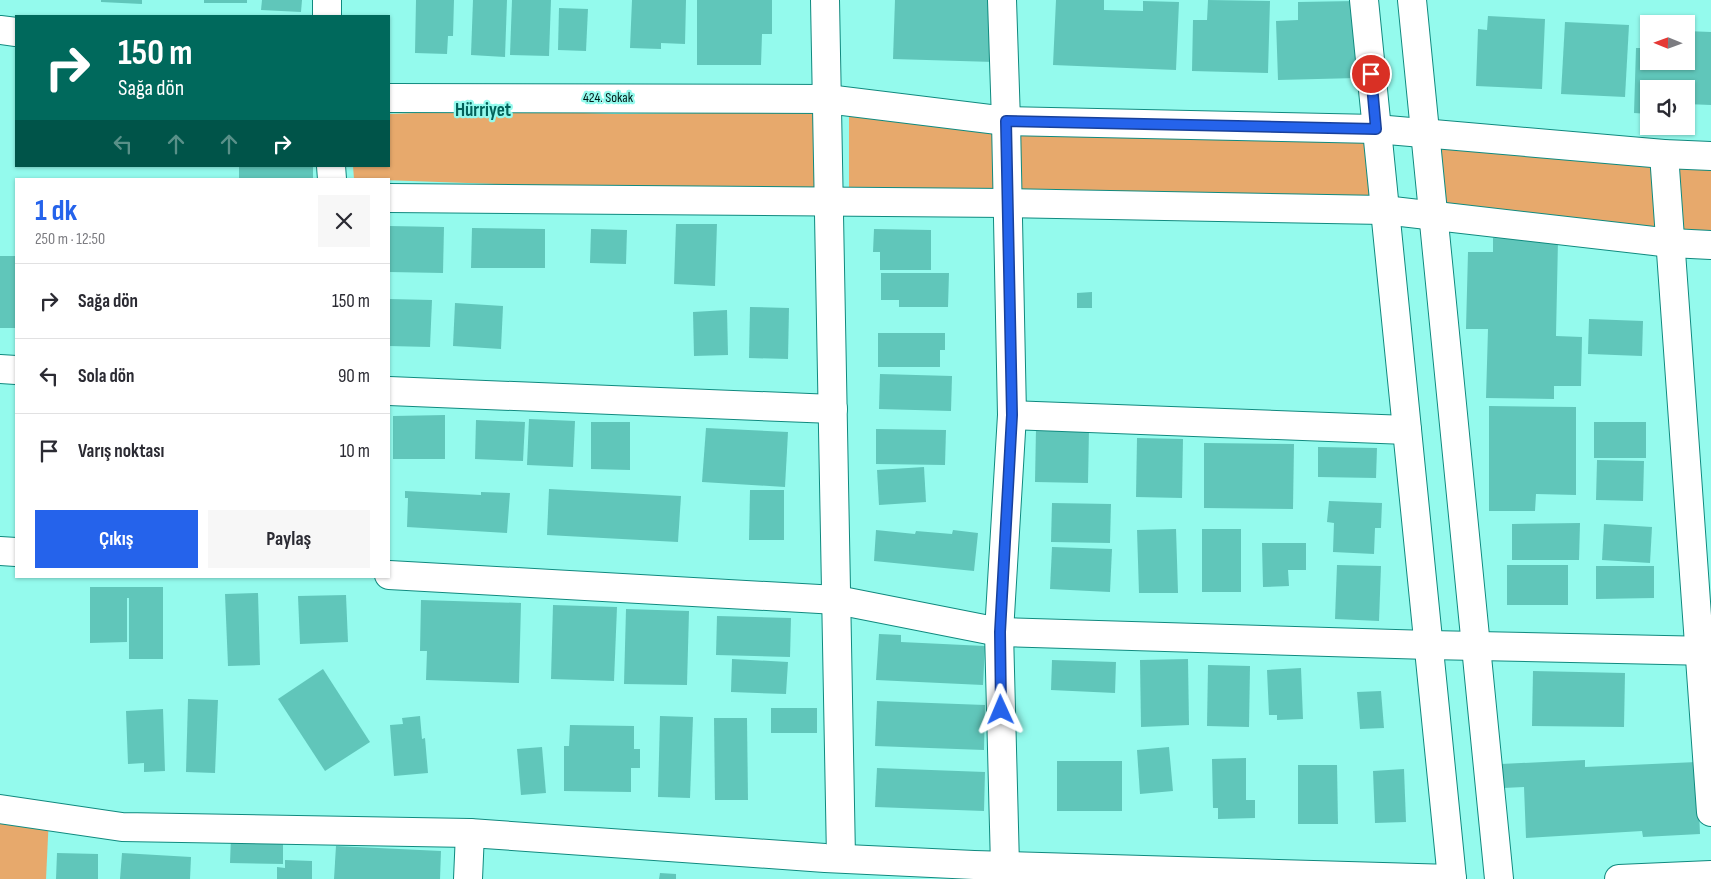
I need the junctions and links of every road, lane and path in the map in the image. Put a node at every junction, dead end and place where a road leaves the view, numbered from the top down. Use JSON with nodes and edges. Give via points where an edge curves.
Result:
{"nodes":[{"id":1,"x":327,"y":0,"type":"edge"},
{"id":2,"x":826,"y":0,"type":"edge"},
{"id":3,"x":1002,"y":0,"type":"edge"},
{"id":4,"x":1364,"y":0,"type":"edge"},
{"id":5,"x":1412,"y":0,"type":"edge"},
{"id":6,"x":327,"y":15,"type":"edge"},
{"id":7,"x":0,"y":30,"type":"edge"},
{"id":8,"x":15,"y":32,"type":"edge"},
{"id":9,"x":390,"y":98,"type":"edge"},
{"id":10,"x":827,"y":99,"type":"junction"},
{"id":11,"x":1006,"y":121,"type":"junction"},
{"id":12,"x":1376,"y":129,"type":"junction"},
{"id":13,"x":1425,"y":133,"type":"junction"},
{"id":14,"x":1664,"y":154,"type":"junction"},
{"id":15,"x":1711,"y":156,"type":"edge"},
{"id":16,"x":390,"y":198,"type":"edge"},
{"id":17,"x":829,"y":203,"type":"junction"},
{"id":18,"x":1007,"y":203,"type":"junction"},
{"id":19,"x":1384,"y":210,"type":"junction"},
{"id":20,"x":1432,"y":215,"type":"junction"},
{"id":21,"x":1671,"y":243,"type":"junction"},
{"id":22,"x":1711,"y":245,"type":"edge"},
{"id":23,"x":0,"y":369,"type":"edge"},
{"id":24,"x":15,"y":370,"type":"edge"},
{"id":25,"x":390,"y":391,"type":"edge"},
{"id":26,"x":833,"y":409,"type":"junction"},
{"id":27,"x":1012,"y":415,"type":"junction"},
{"id":28,"x":1407,"y":430,"type":"junction"},
{"id":29,"x":0,"y":551,"type":"edge"},
{"id":30,"x":15,"y":552,"type":"edge"},
{"id":31,"x":390,"y":575,"type":"edge"},
{"id":32,"x":836,"y":600,"type":"junction"},
{"id":33,"x":1000,"y":632,"type":"junction"},
{"id":34,"x":1428,"y":646,"type":"junction"},
{"id":35,"x":1475,"y":646,"type":"junction"},
{"id":36,"x":1705,"y":650,"type":"edge"},
{"id":37,"x":0,"y":809,"type":"edge"},
{"id":38,"x":1711,"y":812,"type":"edge"},
{"id":39,"x":470,"y":833,"type":"junction"},
{"id":40,"x":830,"y":865,"type":"edge"},
{"id":41,"x":1005,"y":866,"type":"junction"},
{"id":42,"x":974,"y":872,"type":"edge"},
{"id":43,"x":1711,"y":875,"type":"edge"},
{"id":44,"x":468,"y":879,"type":"edge"},
{"id":45,"x":1452,"y":879,"type":"edge"},
{"id":46,"x":1499,"y":879,"type":"edge"},
{"id":47,"x":1620,"y":879,"type":"edge"}],
"edges":[{"from":1,"to":6,"type":"street"},
{"from":2,"to":10,"type":"street"},
{"from":3,"to":11,"type":"street"},
{"from":4,"to":12,"type":"street"},
{"from":5,"to":13,"type":"street"},
{"from":7,"to":8,"type":"street"},
{"from":9,"to":10,"type":"street","name":"424. Sokak"},
{"from":10,"to":11,"type":"street","name":"424. Sokak"},
{"from":10,"to":17,"type":"street"},
{"from":11,"to":12,"type":"street","name":"424. Sokak"},
{"from":11,"to":18,"type":"street"},
{"from":12,"to":13,"type":"street","name":"424. Sokak"},
{"from":12,"to":19,"type":"street"},
{"from":13,"to":14,"type":"street","name":"424. Sokak"},
{"from":13,"to":20,"type":"street"},
{"from":14,"to":15,"type":"street","name":"424. Sokak"},
{"from":14,"to":21,"type":"street"},
{"from":16,"to":17,"type":"street"},
{"from":17,"to":18,"type":"street"},
{"from":17,"to":26,"type":"street"},
{"from":18,"to":19,"type":"street"},
{"from":18,"to":27,"type":"street"},
{"from":19,"to":20,"type":"street"},
{"from":19,"to":28,"type":"street"},
{"from":20,"to":21,"type":"street"},
{"from":20,"to":35,"type":"street"},
{"from":21,"to":22,"type":"street"},
{"from":21,"to":36,"type":"street"},
{"from":23,"to":24,"type":"street"},
{"from":25,"to":26,"type":"street"},
{"from":26,"to":32,"type":"street"},
{"from":27,"to":28,"type":"street"},
{"from":27,"to":33,"type":"street"},
{"from":28,"to":34,"type":"street"},
{"from":29,"to":30,"type":"street"},
{"from":31,"to":32,"type":"street"},
{"from":32,"to":33,"type":"street"},
{"from":32,"to":40,"type":"street"},
{"from":33,"to":34,"type":"street"},
{"from":33,"to":41,"type":"street"},
{"from":34,"to":35,"type":"street"},
{"from":34,"to":45,"type":"street"},
{"from":35,"to":36,"type":"street"},
{"from":35,"to":46,"type":"street"},
{"from":36,"to":38,"type":"street"},
{"from":37,"to":39,"type":"street","via":[[122,827]]},
{"from":39,"to":40,"type":"street"},
{"from":39,"to":44,"type":"street"},
{"from":40,"to":42,"type":"street"},
{"from":41,"to":42,"type":"street"},
{"from":41,"to":45,"type":"street"},
{"from":43,"to":47,"type":"street"}]}
